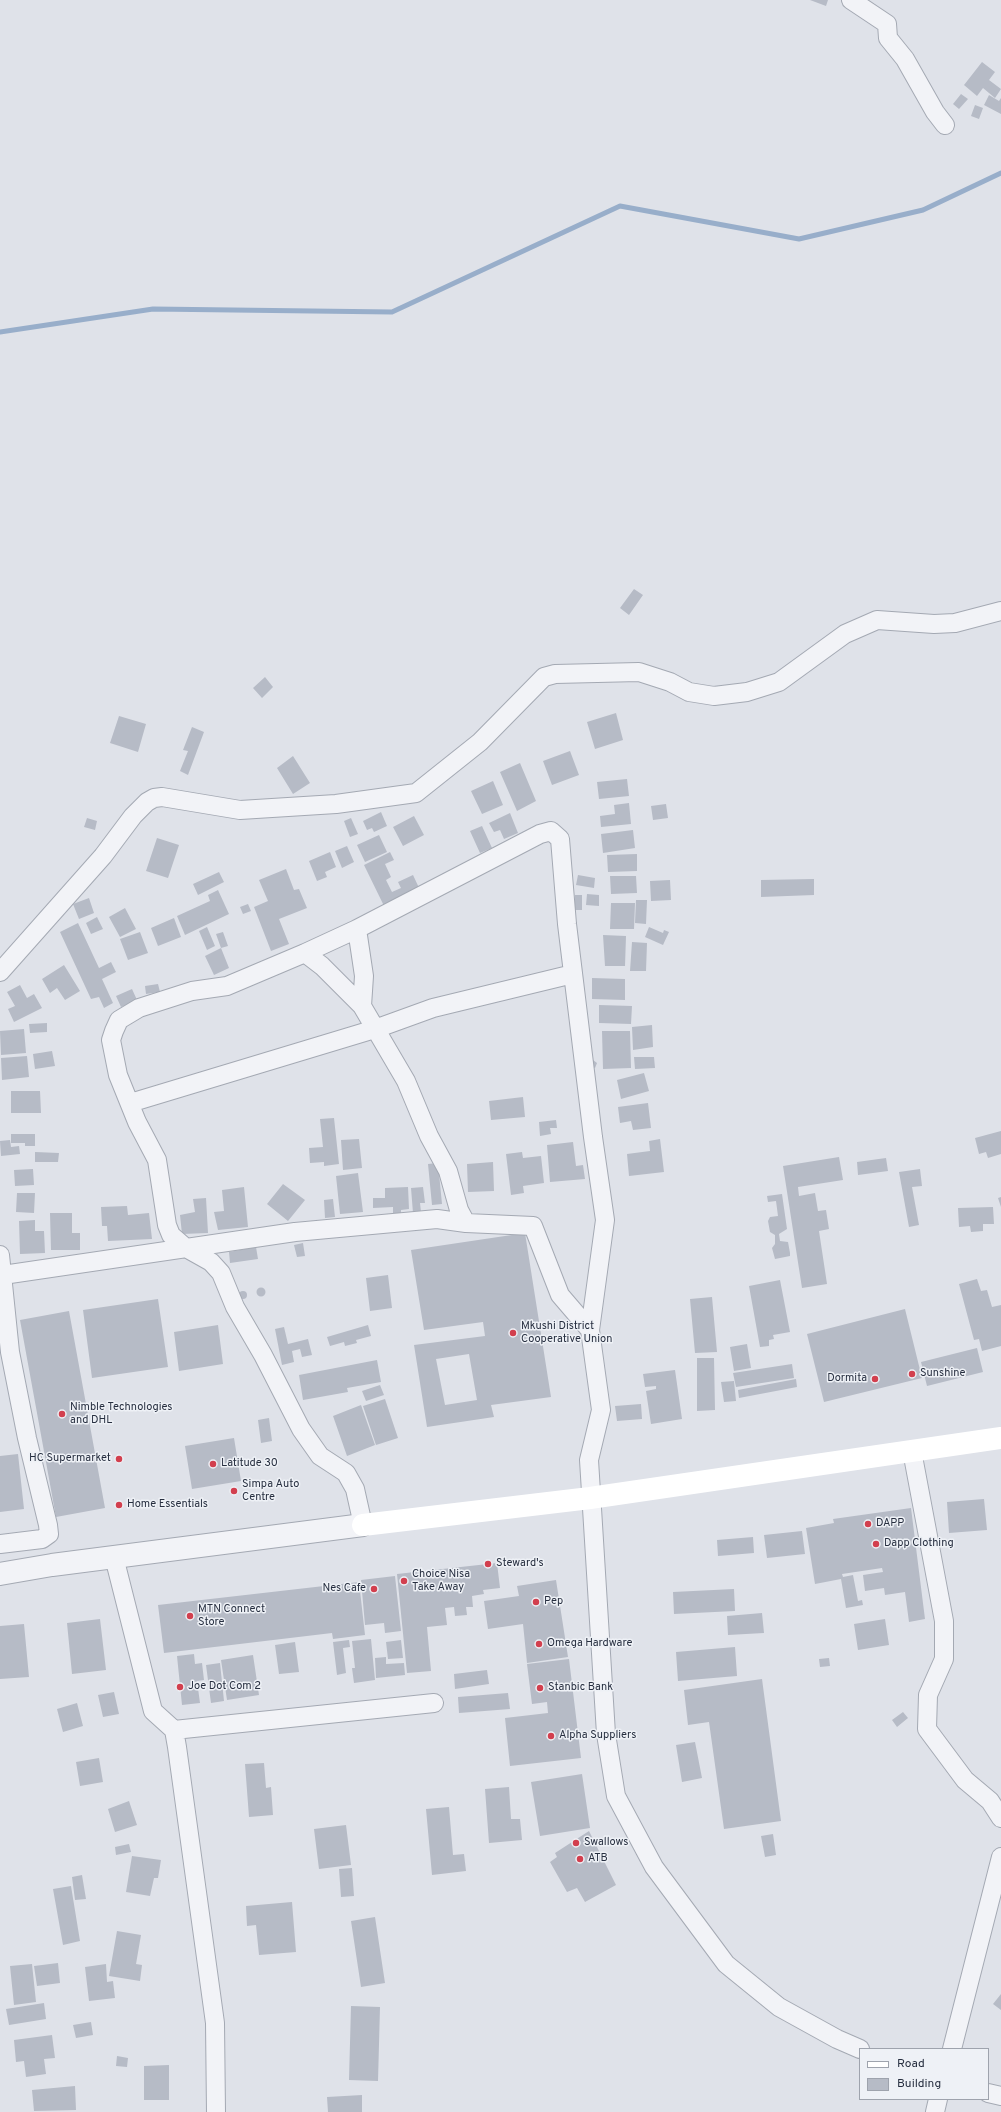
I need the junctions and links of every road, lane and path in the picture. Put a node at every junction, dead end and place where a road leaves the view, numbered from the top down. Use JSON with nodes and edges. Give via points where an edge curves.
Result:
{"nodes":[{"id":1,"x":851,"y":0,"type":"edge"},
{"id":2,"x":946,"y":125,"type":"dead end"},
{"id":3,"x":1001,"y":611,"type":"edge"},
{"id":4,"x":357,"y":929,"type":"junction"},
{"id":5,"x":305,"y":953,"type":"junction"},
{"id":6,"x":0,"y":972,"type":"edge"},
{"id":7,"x":573,"y":974,"type":"junction"},
{"id":8,"x":362,"y":1006,"type":"junction"},
{"id":9,"x":375,"y":1029,"type":"junction"},
{"id":10,"x":130,"y":1103,"type":"junction"},
{"id":11,"x":466,"y":1222,"type":"junction"},
{"id":12,"x":186,"y":1248,"type":"junction"},
{"id":13,"x":0,"y":1255,"type":"edge"},
{"id":14,"x":3,"y":1274,"type":"junction"},
{"id":15,"x":590,"y":1330,"type":"junction"},
{"id":16,"x":1001,"y":1438,"type":"edge"},
{"id":17,"x":912,"y":1451,"type":"junction"},
{"id":18,"x":590,"y":1498,"type":"junction"},
{"id":19,"x":363,"y":1525,"type":"junction"},
{"id":20,"x":0,"y":1544,"type":"edge"},
{"id":21,"x":114,"y":1557,"type":"junction"},
{"id":22,"x":0,"y":1574,"type":"edge"},
{"id":23,"x":434,"y":1703,"type":"dead end"},
{"id":24,"x":174,"y":1730,"type":"junction"},
{"id":25,"x":1001,"y":1818,"type":"edge"},
{"id":26,"x":1001,"y":1857,"type":"edge"},
{"id":27,"x":952,"y":2048,"type":"edge"},
{"id":28,"x":859,"y":2049,"type":"edge"},
{"id":29,"x":989,"y":2093,"type":"edge"},
{"id":30,"x":1001,"y":2096,"type":"edge"},
{"id":31,"x":938,"y":2100,"type":"edge"},
{"id":32,"x":216,"y":2112,"type":"edge"},
{"id":33,"x":934,"y":2112,"type":"edge"}],
"edges":[{"from":1,"to":2,"type":"street","via":[[887,24],[888,38],[905,59],[935,112]]},
{"from":3,"to":6,"type":"street","via":[[955,623],[878,620],[845,634],[779,682],[747,692],[714,696],[689,692],[670,682],[639,672],[544,677],[480,742],[416,793],[336,804],[240,810],[162,797],[154,798],[133,816],[103,856]]},
{"from":4,"to":5,"type":"street"},
{"from":4,"to":7,"type":"street","via":[[540,834],[551,831],[560,839]]},
{"from":4,"to":8,"type":"street","via":[[364,976]]},
{"from":5,"to":8,"type":"street","via":[[322,966]]},
{"from":5,"to":10,"type":"street","via":[[227,986],[192,991],[139,1008],[119,1020],[111,1040],[118,1074]]},
{"from":7,"to":9,"type":"street","via":[[433,1008]]},
{"from":7,"to":15,"type":"street","via":[[605,1220]]},
{"from":8,"to":9,"type":"street"},
{"from":9,"to":10,"type":"street"},
{"from":9,"to":11,"type":"street","via":[[406,1081],[429,1136],[448,1171],[459,1210]]},
{"from":10,"to":12,"type":"street","via":[[157,1160],[167,1225],[171,1235]]},
{"from":11,"to":12,"type":"street","via":[[437,1219],[390,1223],[295,1232]]},
{"from":11,"to":15,"type":"street","via":[[533,1226],[560,1295]]},
{"from":12,"to":14,"type":"street"},
{"from":12,"to":19,"type":"street","via":[[206,1258],[221,1272],[235,1308],[263,1355],[301,1430],[320,1456],[346,1473],[355,1489]]},
{"from":13,"to":14,"type":"street"},
{"from":14,"to":20,"type":"street","via":[[10,1352],[49,1534],[42,1539]]},
{"from":15,"to":18,"type":"street","via":[[601,1410],[589,1460]]},
{"from":16,"to":17,"type":"main road"},
{"from":17,"to":18,"type":"main road"},
{"from":17,"to":25,"type":"street","via":[[944,1621],[944,1659],[928,1695],[927,1729],[965,1780],[990,1801]]},
{"from":18,"to":19,"type":"main road"},
{"from":18,"to":28,"type":"street","via":[[606,1734],[616,1796],[654,1867],[726,1964],[778,2007]]},
{"from":19,"to":21,"type":"street"},
{"from":21,"to":22,"type":"street"},
{"from":21,"to":24,"type":"street","via":[[152,1711]]},
{"from":23,"to":24,"type":"street"},
{"from":24,"to":32,"type":"street","via":[[215,2023]]},
{"from":26,"to":27,"type":"street"},
{"from":29,"to":30,"type":"street"},
{"from":31,"to":33,"type":"street"}]}
